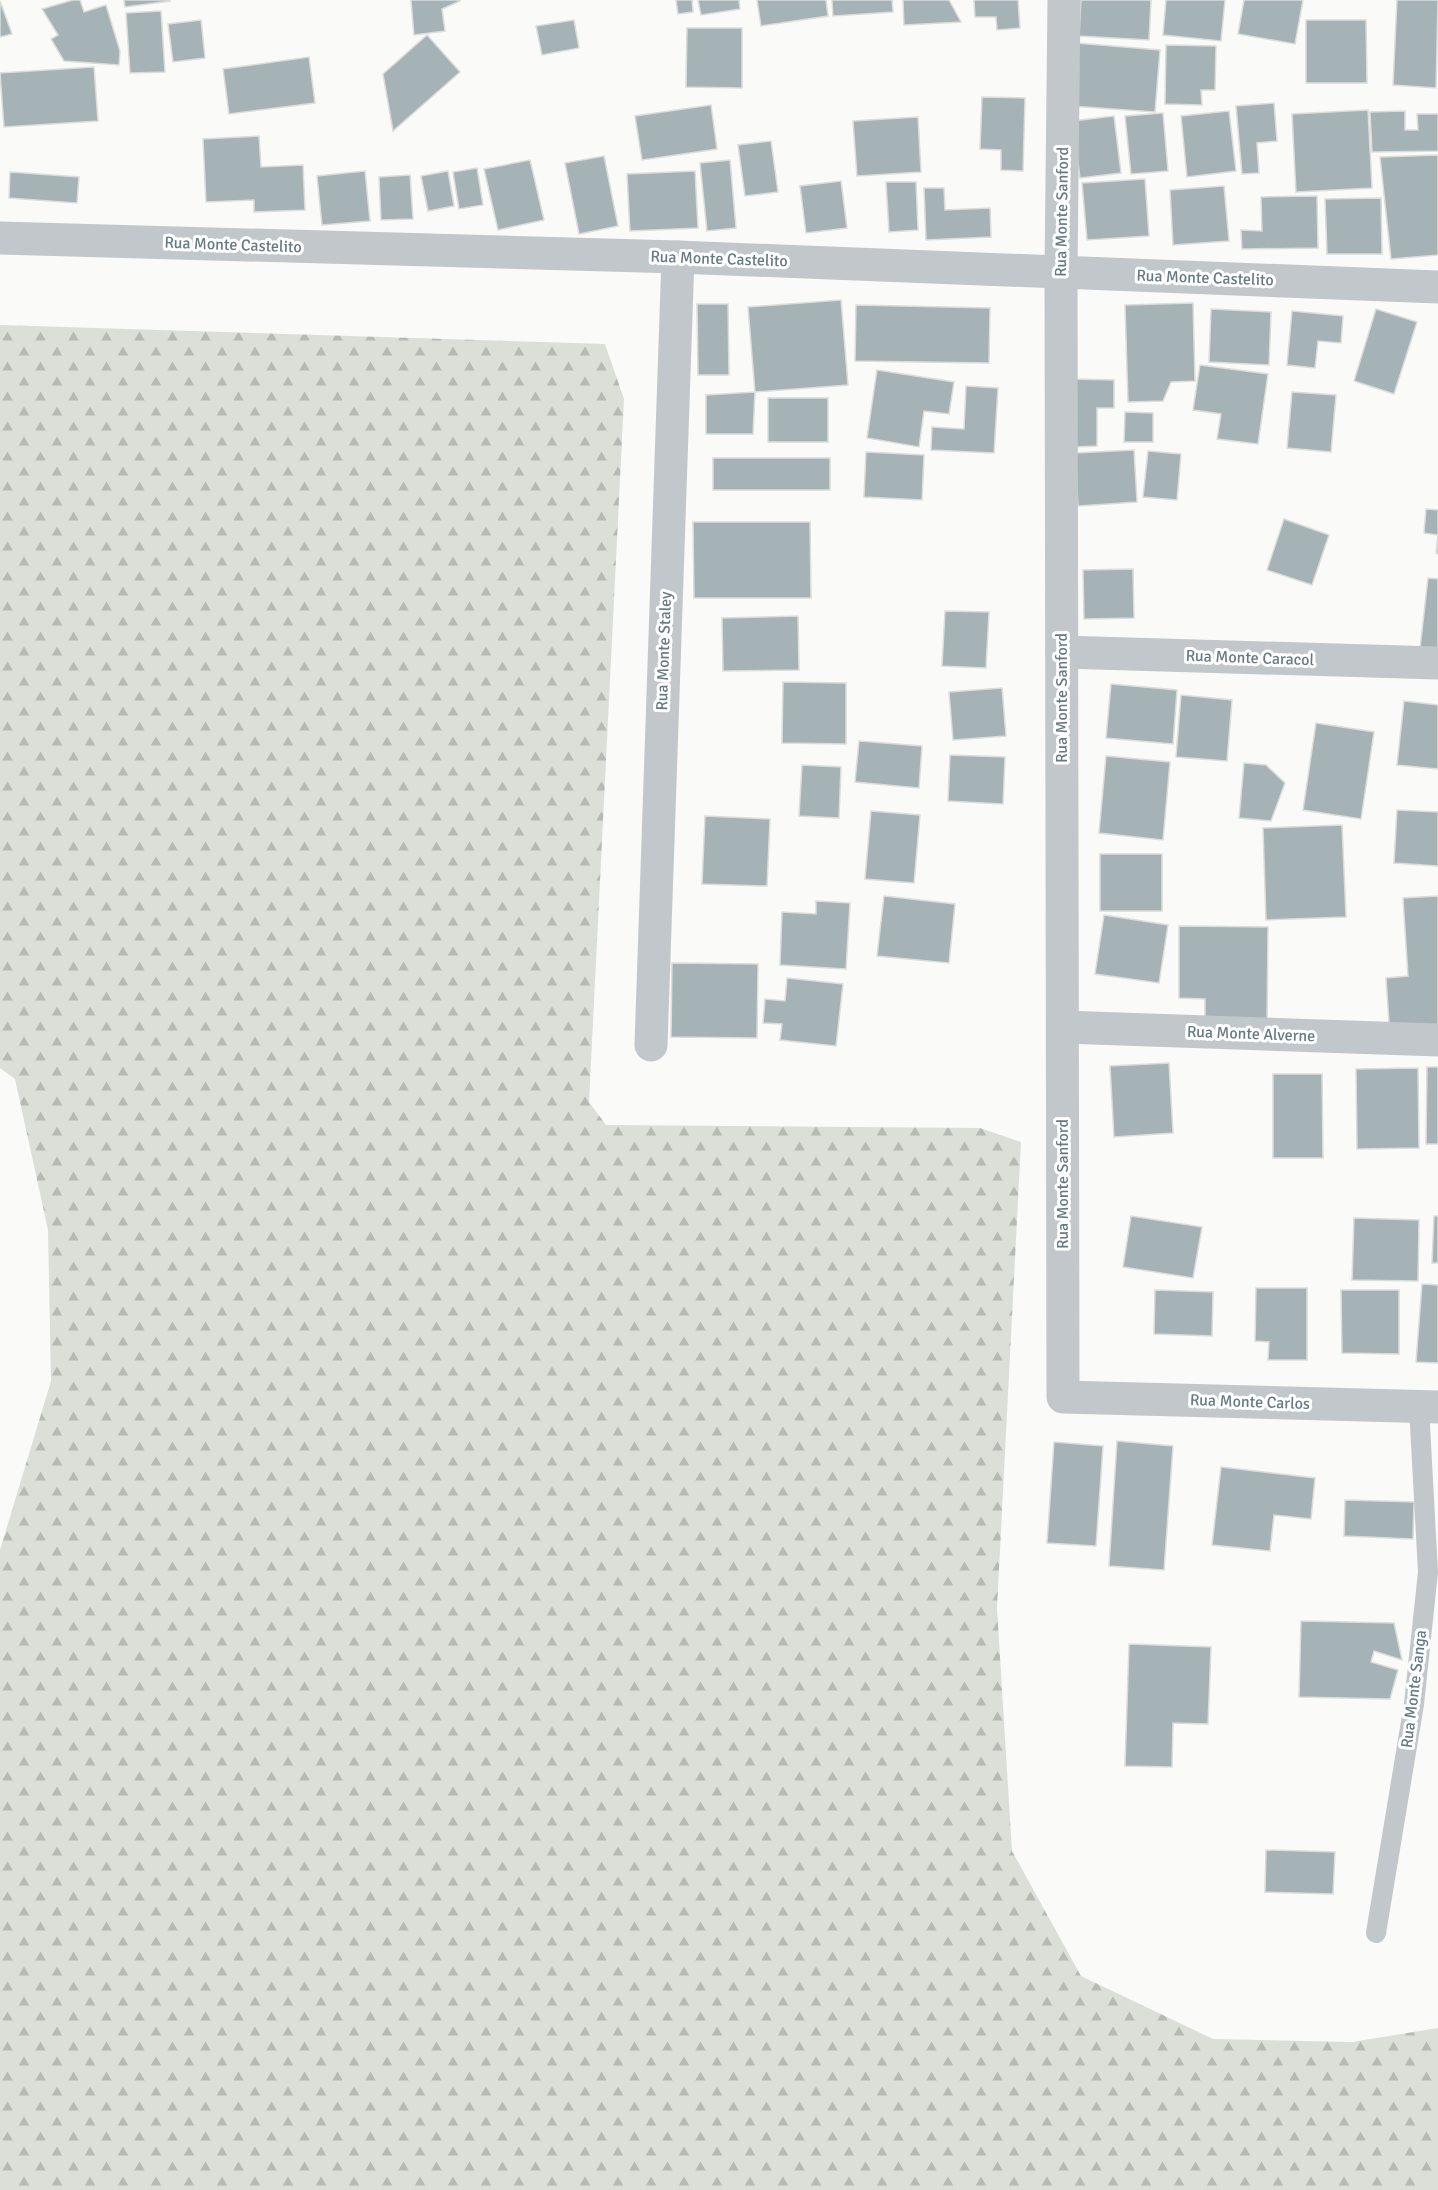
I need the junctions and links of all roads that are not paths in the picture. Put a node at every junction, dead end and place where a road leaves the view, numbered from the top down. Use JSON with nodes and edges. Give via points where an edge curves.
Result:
{"nodes":[{"id":1,"x":1064,"y":0,"type":"edge"},
{"id":2,"x":0,"y":238,"type":"edge"},
{"id":3,"x":678,"y":257,"type":"junction"},
{"id":4,"x":1061,"y":272,"type":"junction"},
{"id":5,"x":1438,"y":287,"type":"edge"},
{"id":6,"x":1062,"y":652,"type":"junction"},
{"id":7,"x":1438,"y":663,"type":"edge"},
{"id":8,"x":1063,"y":1027,"type":"junction"},
{"id":9,"x":1438,"y":1040,"type":"edge"},
{"id":10,"x":651,"y":1045,"type":"dead end"},
{"id":11,"x":1063,"y":1397,"type":"joint"},
{"id":12,"x":1428,"y":1407,"type":"edge"},
{"id":13,"x":1376,"y":1933,"type":"dead end"}],
"edges":[{"from":1,"to":4,"type":"street","name":"Rua Monte Sanford"},
{"from":2,"to":3,"type":"street","name":"Rua Monte Castelito"},
{"from":3,"to":4,"type":"street","name":"Rua Monte Castelito"},
{"from":3,"to":10,"type":"street","name":"Rua Monte Staley"},
{"from":4,"to":5,"type":"street","name":"Rua Monte Castelito"},
{"from":4,"to":6,"type":"street","name":"Rua Monte Sanford"},
{"from":6,"to":7,"type":"street","name":"Rua Monte Caracol"},
{"from":6,"to":8,"type":"street","name":"Rua Monte Sanford"},
{"from":8,"to":9,"type":"street","name":"Rua Monte Alverne"},
{"from":8,"to":11,"type":"street","name":"Rua Monte Sanford"},
{"from":11,"to":12,"type":"street","name":"Rua Monte Carlos"},
{"from":12,"to":13,"type":"lane","name":"Rua Monte Sanga","via":[[1428,1572],[1414,1704]]}]}
